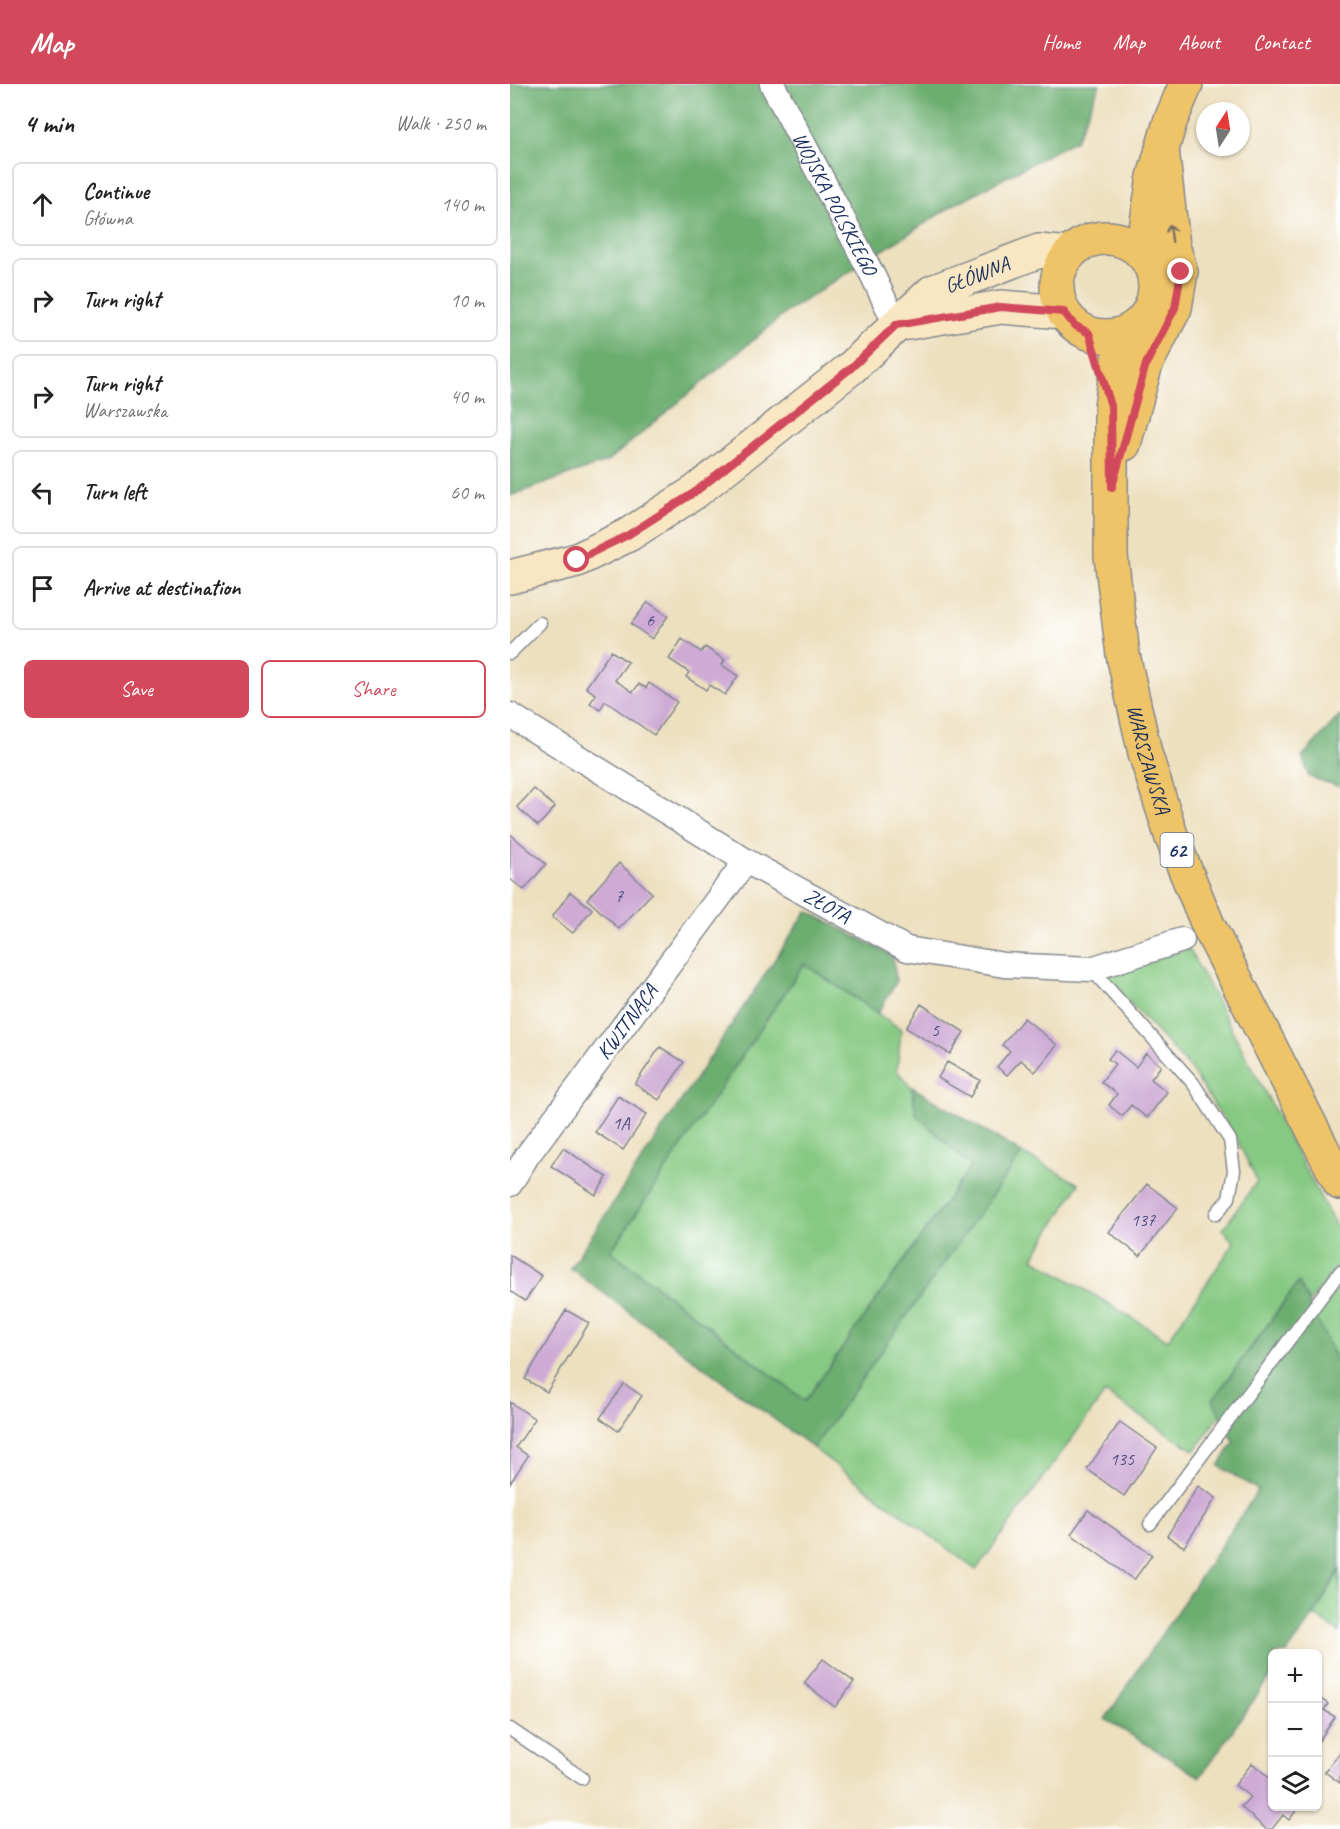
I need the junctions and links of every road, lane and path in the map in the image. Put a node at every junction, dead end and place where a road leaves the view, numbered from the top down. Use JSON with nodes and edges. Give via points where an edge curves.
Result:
{"nodes":[{"id":1,"x":772,"y":84,"type":"edge"},
{"id":2,"x":1186,"y":84,"type":"edge"},
{"id":3,"x":1158,"y":163,"type":"junction"},
{"id":4,"x":1106,"y":238,"type":"junction"},
{"id":5,"x":1069,"y":254,"type":"junction"},
{"id":6,"x":1142,"y":254,"type":"junction"},
{"id":7,"x":1064,"y":312,"type":"junction"},
{"id":8,"x":896,"y":325,"type":"junction"},
{"id":9,"x":1089,"y":333,"type":"junction"},
{"id":10,"x":1122,"y":334,"type":"junction"},
{"id":11,"x":1111,"y":406,"type":"junction"},
{"id":12,"x":1112,"y":487,"type":"junction"},
{"id":13,"x":510,"y":577,"type":"edge"},
{"id":14,"x":540,"y":623,"type":"dead end"},
{"id":15,"x":510,"y":653,"type":"edge"},
{"id":16,"x":510,"y":715,"type":"edge"},
{"id":17,"x":746,"y":861,"type":"junction"},
{"id":18,"x":1182,"y":940,"type":"dead end"},
{"id":19,"x":1091,"y":969,"type":"junction"},
{"id":20,"x":1340,"y":1183,"type":"edge"},
{"id":21,"x":510,"y":1184,"type":"edge"},
{"id":22,"x":1216,"y":1214,"type":"dead end"},
{"id":23,"x":1340,"y":1272,"type":"edge"},
{"id":24,"x":1150,"y":1524,"type":"dead end"},
{"id":25,"x":510,"y":1729,"type":"edge"},
{"id":26,"x":582,"y":1778,"type":"dead end"}],
"edges":[{"from":1,"to":8,"type":"street","name":"WOJSKA POLSKIEGO"},
{"from":2,"to":3,"type":"main road","number":"62"},
{"from":3,"to":4,"type":"main road","number":"62"},
{"from":3,"to":6,"type":"main road","number":"62"},
{"from":12,"to":3,"type":"main road","number":"62","one_way":true,"via":[[1146,364],[1175,308],[1181,272]]},
{"from":4,"to":5,"type":"main road","via":[[1092,240]]},
{"from":4,"to":6,"type":"main road","via":[[1132,245]]},
{"from":5,"to":7,"type":"main road","via":[[1057,282]]},
{"from":5,"to":8,"type":"main road","name":"GŁÓWNA","via":[[1039,251],[932,292]]},
{"from":6,"to":10,"type":"main road","via":[[1151,267],[1154,300],[1147,315]]},
{"from":7,"to":8,"type":"main road","name":"GŁÓWNA","via":[[1001,307]]},
{"from":7,"to":9,"type":"main road","via":[[1074,325]]},
{"from":8,"to":13,"type":"main road","name":"GŁÓWNA","via":[[851,368],[695,492],[628,535],[577,560]]},
{"from":9,"to":10,"type":"main road","via":[[1105,337]]},
{"from":9,"to":11,"type":"main road","name":"WARSZAWSKA","number":"62"},
{"from":10,"to":11,"type":"main road","name":"WARSZAWSKA","number":"62"},
{"from":11,"to":12,"type":"main road","name":"WARSZAWSKA","number":"62"},
{"from":12,"to":20,"type":"main road","name":"WARSZAWSKA","number":"62","via":[[1111,556],[1123,655],[1145,753],[1172,838],[1208,925]]},
{"from":14,"to":15,"type":"lane"},
{"from":16,"to":17,"type":"street","name":"ZŁOTA"},
{"from":17,"to":19,"type":"street","name":"ZŁOTA","via":[[907,949],[1004,965]]},
{"from":17,"to":21,"type":"street","name":"KWITNĄCA"},
{"from":18,"to":19,"type":"street","name":"ZŁOTA"},
{"from":19,"to":22,"type":"lane","via":[[1193,1083],[1230,1140],[1234,1171],[1229,1198]]},
{"from":23,"to":24,"type":"lane"},
{"from":25,"to":26,"type":"lane"}]}
